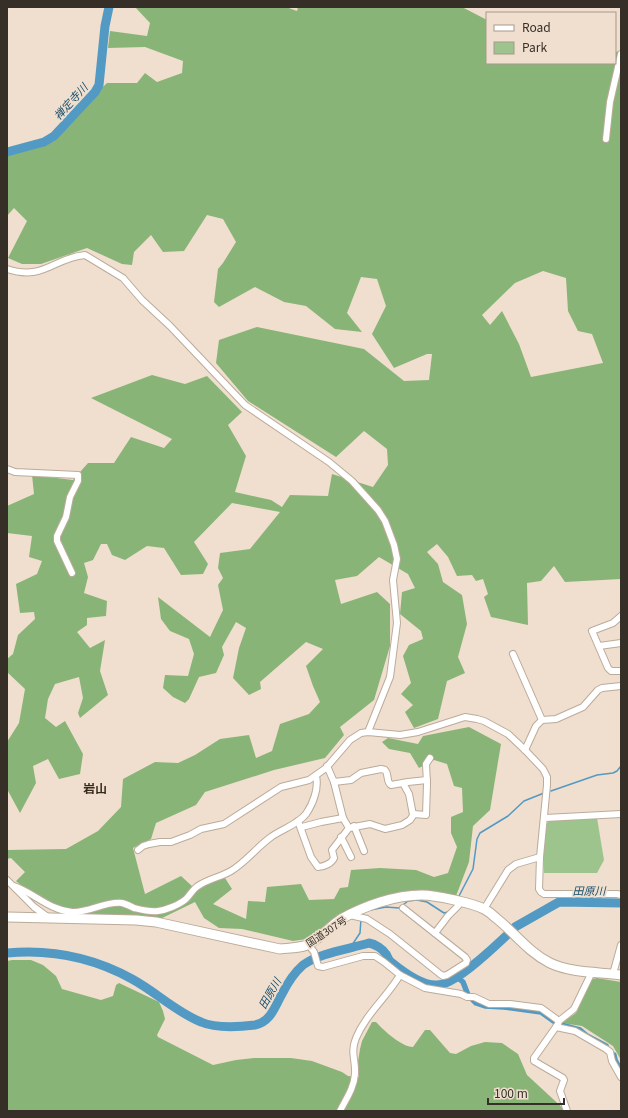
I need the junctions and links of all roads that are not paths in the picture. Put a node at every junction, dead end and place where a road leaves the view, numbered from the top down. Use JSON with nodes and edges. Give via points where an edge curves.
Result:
{"nodes":[{"id":1,"x":621,"y":54,"type":"edge"},
{"id":2,"x":606,"y":138,"type":"dead end"},
{"id":3,"x":7,"y":269,"type":"edge"},
{"id":4,"x":7,"y":469,"type":"edge"},
{"id":5,"x":72,"y":573,"type":"dead end"},
{"id":6,"x":621,"y":616,"type":"edge"},
{"id":7,"x":621,"y":643,"type":"edge"},
{"id":8,"x":599,"y":646,"type":"junction"},
{"id":9,"x":513,"y":654,"type":"dead end"},
{"id":10,"x":621,"y":671,"type":"edge"},
{"id":11,"x":621,"y":686,"type":"edge"},
{"id":12,"x":542,"y":720,"type":"junction"},
{"id":13,"x":368,"y":732,"type":"junction"},
{"id":14,"x":525,"y":750,"type":"junction"},
{"id":15,"x":430,"y":758,"type":"dead end"},
{"id":16,"x":327,"y":766,"type":"junction"},
{"id":17,"x":316,"y":776,"type":"junction"},
{"id":18,"x":427,"y":780,"type":"junction"},
{"id":19,"x":334,"y":782,"type":"junction"},
{"id":20,"x":403,"y":783,"type":"junction"},
{"id":21,"x":621,"y":814,"type":"edge"},
{"id":22,"x":412,"y":815,"type":"junction"},
{"id":23,"x":343,"y":818,"type":"junction"},
{"id":24,"x":545,"y":818,"type":"junction"},
{"id":25,"x":298,"y":821,"type":"junction"},
{"id":26,"x":302,"y":827,"type":"junction"},
{"id":27,"x":351,"y":827,"type":"junction"},
{"id":28,"x":341,"y":837,"type":"junction"},
{"id":29,"x":138,"y":850,"type":"dead end"},
{"id":30,"x":364,"y":851,"type":"dead end"},
{"id":31,"x":351,"y":857,"type":"dead end"},
{"id":32,"x":540,"y":857,"type":"junction"},
{"id":33,"x":7,"y":880,"type":"edge"},
{"id":34,"x":14,"y":886,"type":"junction"},
{"id":35,"x":621,"y":896,"type":"edge"},
{"id":36,"x":460,"y":901,"type":"junction"},
{"id":37,"x":403,"y":908,"type":"dead end"},
{"id":38,"x":484,"y":909,"type":"junction"},
{"id":39,"x":354,"y":916,"type":"junction"},
{"id":40,"x":7,"y":917,"type":"edge"},
{"id":41,"x":49,"y":918,"type":"junction"},
{"id":42,"x":435,"y":933,"type":"junction"},
{"id":43,"x":308,"y":944,"type":"junction"},
{"id":44,"x":621,"y":945,"type":"edge"},
{"id":45,"x":592,"y":972,"type":"junction"},
{"id":46,"x":400,"y":975,"type":"junction"},
{"id":47,"x":617,"y":975,"type":"edge"},
{"id":48,"x":559,"y":1021,"type":"junction"},
{"id":49,"x":556,"y":1027,"type":"junction"},
{"id":50,"x":621,"y":1077,"type":"edge"},
{"id":51,"x":340,"y":1111,"type":"edge"},
{"id":52,"x":567,"y":1111,"type":"edge"}],
"edges":[{"from":1,"to":2,"type":"street","via":[[610,102]]},
{"from":3,"to":13,"type":"street","via":[[20,273],[38,272],[69,258],[85,255],[123,278],[245,405],[329,462],[352,481],[378,510],[385,521],[397,559],[393,580],[397,623],[390,677]]},
{"from":4,"to":5,"type":"street","via":[[15,472],[78,475],[57,541]]},
{"from":6,"to":8,"type":"street","via":[[613,623],[592,631]]},
{"from":7,"to":8,"type":"street"},
{"from":8,"to":10,"type":"street","via":[[612,671]]},
{"from":9,"to":12,"type":"street"},
{"from":11,"to":12,"type":"street","via":[[602,688],[583,707],[556,719]]},
{"from":12,"to":14,"type":"street","via":[[536,726]]},
{"from":13,"to":14,"type":"street","via":[[400,735],[465,718],[477,719],[508,734]]},
{"from":13,"to":16,"type":"street","via":[[350,740]]},
{"from":14,"to":24,"type":"street","via":[[547,777]]},
{"from":15,"to":18,"type":"street","via":[[426,764]]},
{"from":16,"to":17,"type":"street"},
{"from":16,"to":19,"type":"street"},
{"from":17,"to":25,"type":"street","via":[[311,804],[306,814]]},
{"from":17,"to":29,"type":"street","via":[[302,783],[282,787],[224,824],[201,829],[171,842],[149,844]]},
{"from":18,"to":20,"type":"street"},
{"from":18,"to":22,"type":"street","via":[[426,815]]},
{"from":19,"to":20,"type":"street","via":[[352,780],[361,773],[381,769],[387,772],[390,785]]},
{"from":19,"to":23,"type":"street"},
{"from":20,"to":22,"type":"street","via":[[409,794]]},
{"from":21,"to":24,"type":"street"},
{"from":22,"to":27,"type":"street","via":[[406,824],[385,829],[372,824]]},
{"from":23,"to":26,"type":"street"},
{"from":23,"to":27,"type":"street"},
{"from":24,"to":32,"type":"street"},
{"from":25,"to":26,"type":"street"},
{"from":25,"to":34,"type":"street","via":[[272,837],[232,871],[198,886],[185,900],[175,906],[159,911],[145,911],[124,903],[111,903],[72,912],[48,905]]},
{"from":26,"to":28,"type":"street","via":[[311,856],[318,867],[333,860],[332,850]]},
{"from":27,"to":28,"type":"street"},
{"from":27,"to":30,"type":"street"},
{"from":28,"to":31,"type":"street"},
{"from":32,"to":35,"type":"street","via":[[542,893]]},
{"from":32,"to":38,"type":"street","via":[[516,864],[508,870]]},
{"from":33,"to":34,"type":"street"},
{"from":34,"to":41,"type":"street","via":[[34,907]]},
{"from":36,"to":38,"type":"highway","name":"国道307号"},
{"from":36,"to":39,"type":"highway","name":"国道307号","via":[[423,895],[407,896],[369,905]]},
{"from":36,"to":42,"type":"street"},
{"from":37,"to":42,"type":"street"},
{"from":38,"to":45,"type":"highway","name":"国道307号","via":[[544,960],[561,967]]},
{"from":39,"to":42,"type":"street","via":[[365,918],[390,934],[443,976],[467,960]]},
{"from":39,"to":43,"type":"highway","name":"国道307号","via":[[341,919]]},
{"from":40,"to":41,"type":"highway","name":"国道307号"},
{"from":41,"to":43,"type":"highway","name":"国道307号","via":[[156,922],[280,949]]},
{"from":43,"to":46,"type":"street","via":[[314,952],[318,966],[323,967],[370,955]]},
{"from":44,"to":47,"type":"street"},
{"from":45,"to":47,"type":"highway","name":"国道307号"},
{"from":45,"to":48,"type":"street","via":[[574,1009]]},
{"from":46,"to":48,"type":"street","via":[[425,988],[474,997],[489,1004],[541,1008]]},
{"from":46,"to":51,"type":"street","via":[[392,989],[368,1017],[356,1038],[352,1052],[355,1073],[353,1087]]},
{"from":48,"to":49,"type":"street"},
{"from":49,"to":50,"type":"street","via":[[575,1031],[610,1052]]},
{"from":49,"to":52,"type":"street","via":[[534,1060],[563,1078],[560,1090]]}]}
